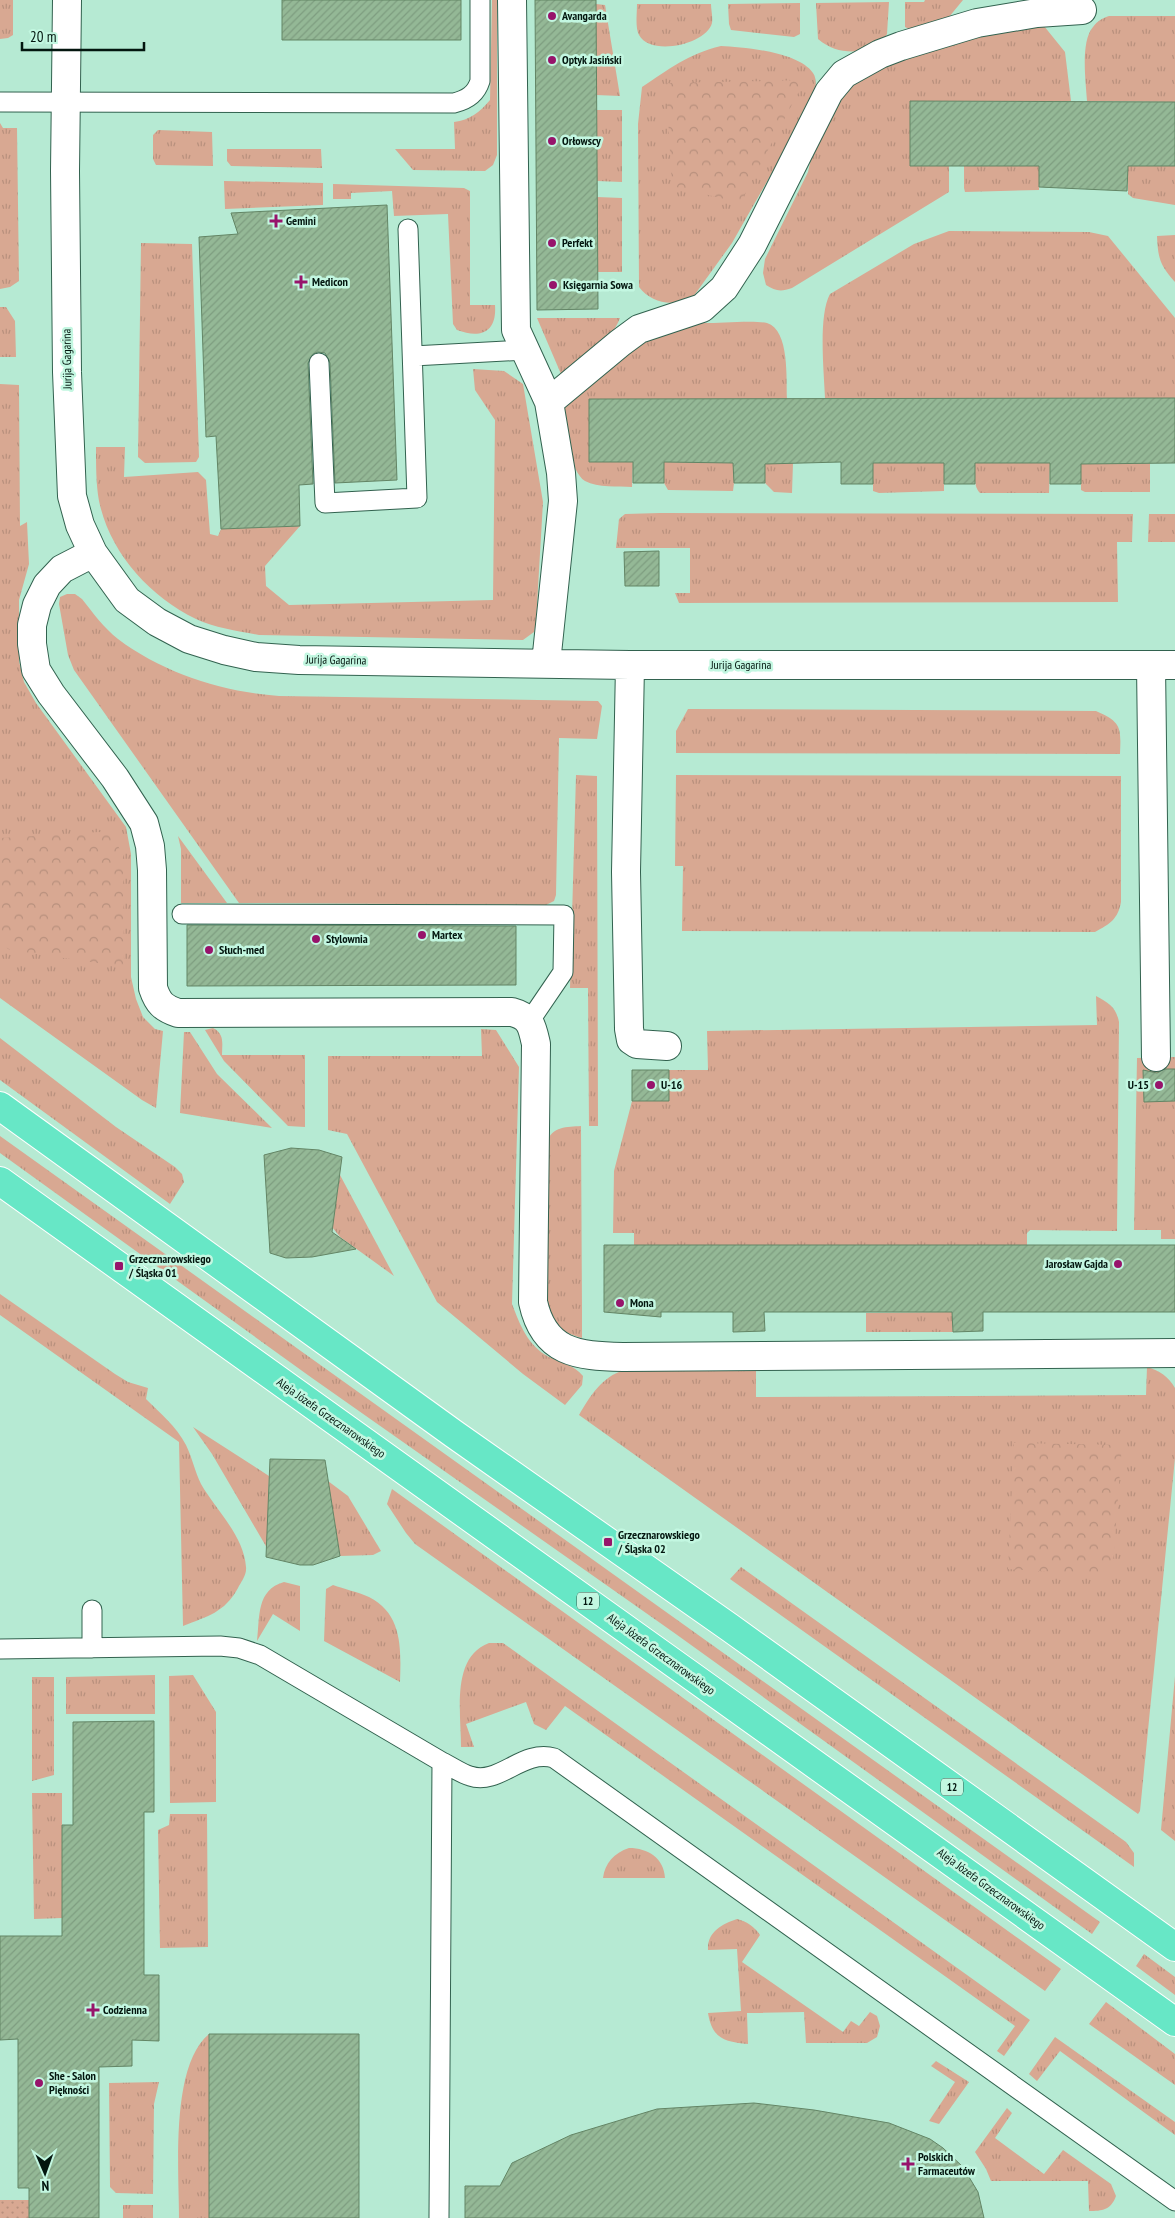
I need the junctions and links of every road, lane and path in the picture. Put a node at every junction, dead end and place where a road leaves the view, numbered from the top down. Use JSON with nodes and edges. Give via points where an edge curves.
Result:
{"nodes":[{"id":1,"x":67,"y":0,"type":"edge"},
{"id":2,"x":480,"y":0,"type":"edge"},
{"id":3,"x":512,"y":0,"type":"edge"},
{"id":4,"x":1082,"y":10,"type":"dead end"},
{"id":5,"x":0,"y":102,"type":"edge"},
{"id":6,"x":66,"y":102,"type":"junction"},
{"id":7,"x":408,"y":229,"type":"dead end"},
{"id":8,"x":526,"y":350,"type":"junction"},
{"id":9,"x":413,"y":356,"type":"junction"},
{"id":10,"x":319,"y":363,"type":"dead end"},
{"id":11,"x":548,"y":402,"type":"junction"},
{"id":12,"x":93,"y":554,"type":"junction"},
{"id":13,"x":546,"y":663,"type":"junction"},
{"id":14,"x":630,"y":665,"type":"junction"},
{"id":15,"x":1163,"y":665,"type":"edge"},
{"id":16,"x":182,"y":914,"type":"dead end"},
{"id":17,"x":529,"y":1022,"type":"junction"},
{"id":18,"x":667,"y":1046,"type":"dead end"},
{"id":19,"x":1156,"y":1057,"type":"dead end"},
{"id":20,"x":0,"y":1106,"type":"edge"},
{"id":21,"x":0,"y":1181,"type":"edge"},
{"id":22,"x":1175,"y":1353,"type":"edge"},
{"id":23,"x":92,"y":1610,"type":"dead end"},
{"id":24,"x":92,"y":1648,"type":"junction"},
{"id":25,"x":0,"y":1649,"type":"edge"},
{"id":26,"x":442,"y":1762,"type":"junction"},
{"id":27,"x":1175,"y":1947,"type":"edge"},
{"id":28,"x":1175,"y":2022,"type":"edge"},
{"id":29,"x":1175,"y":2201,"type":"edge"},
{"id":30,"x":439,"y":2218,"type":"edge"}],
"edges":[{"from":1,"to":6,"type":"street","name":"Jurija Gagarina"},
{"from":2,"to":6,"type":"lane","via":[[480,81],[471,96],[461,101]]},
{"from":3,"to":8,"type":"street","via":[[515,314],[516,330]]},
{"from":4,"to":11,"type":"street","via":[[1037,13],[977,23],[880,54],[844,74],[829,92],[752,245],[724,288],[702,308],[639,329]]},
{"from":5,"to":6,"type":"lane"},
{"from":6,"to":12,"type":"street","name":"Jurija Gagarina","via":[[70,470],[72,496]]},
{"from":7,"to":9,"type":"lane"},
{"from":8,"to":9,"type":"lane"},
{"from":8,"to":11,"type":"street"},
{"from":9,"to":10,"type":"lane","via":[[417,498],[325,503]]},
{"from":11,"to":13,"type":"street","via":[[563,501]]},
{"from":12,"to":13,"type":"street","name":"Jurija Gagarina","via":[[127,600],[157,622],[181,635],[224,650],[256,657],[298,660]]},
{"from":12,"to":17,"type":"street","via":[[62,569],[47,585],[37,605],[32,625],[36,670],[144,823],[152,870],[153,988],[164,1008],[178,1013],[512,1012],[524,1015]]},
{"from":13,"to":14,"type":"street","name":"Jurija Gagarina"},
{"from":14,"to":15,"type":"street","name":"Jurija Gagarina"},
{"from":14,"to":18,"type":"street","via":[[626,872],[629,1029],[631,1040],[637,1044]]},
{"from":15,"to":19,"type":"street"},
{"from":16,"to":17,"type":"lane","via":[[564,915],[563,972]]},
{"from":17,"to":22,"type":"street","via":[[536,1044],[533,1302],[544,1333],[561,1346],[593,1356],[622,1357]]},
{"from":20,"to":27,"type":"main road","number":"12"},
{"from":21,"to":28,"type":"main road","name":"Aleja Józefa Grzecznarowskiego","number":"12"},
{"from":23,"to":24,"type":"lane"},
{"from":24,"to":25,"type":"lane"},
{"from":24,"to":26,"type":"lane","via":[[220,1646],[253,1652]]},
{"from":26,"to":29,"type":"lane","via":[[469,1776],[484,1778],[530,1758],[554,1758]]},
{"from":26,"to":30,"type":"lane"}]}
